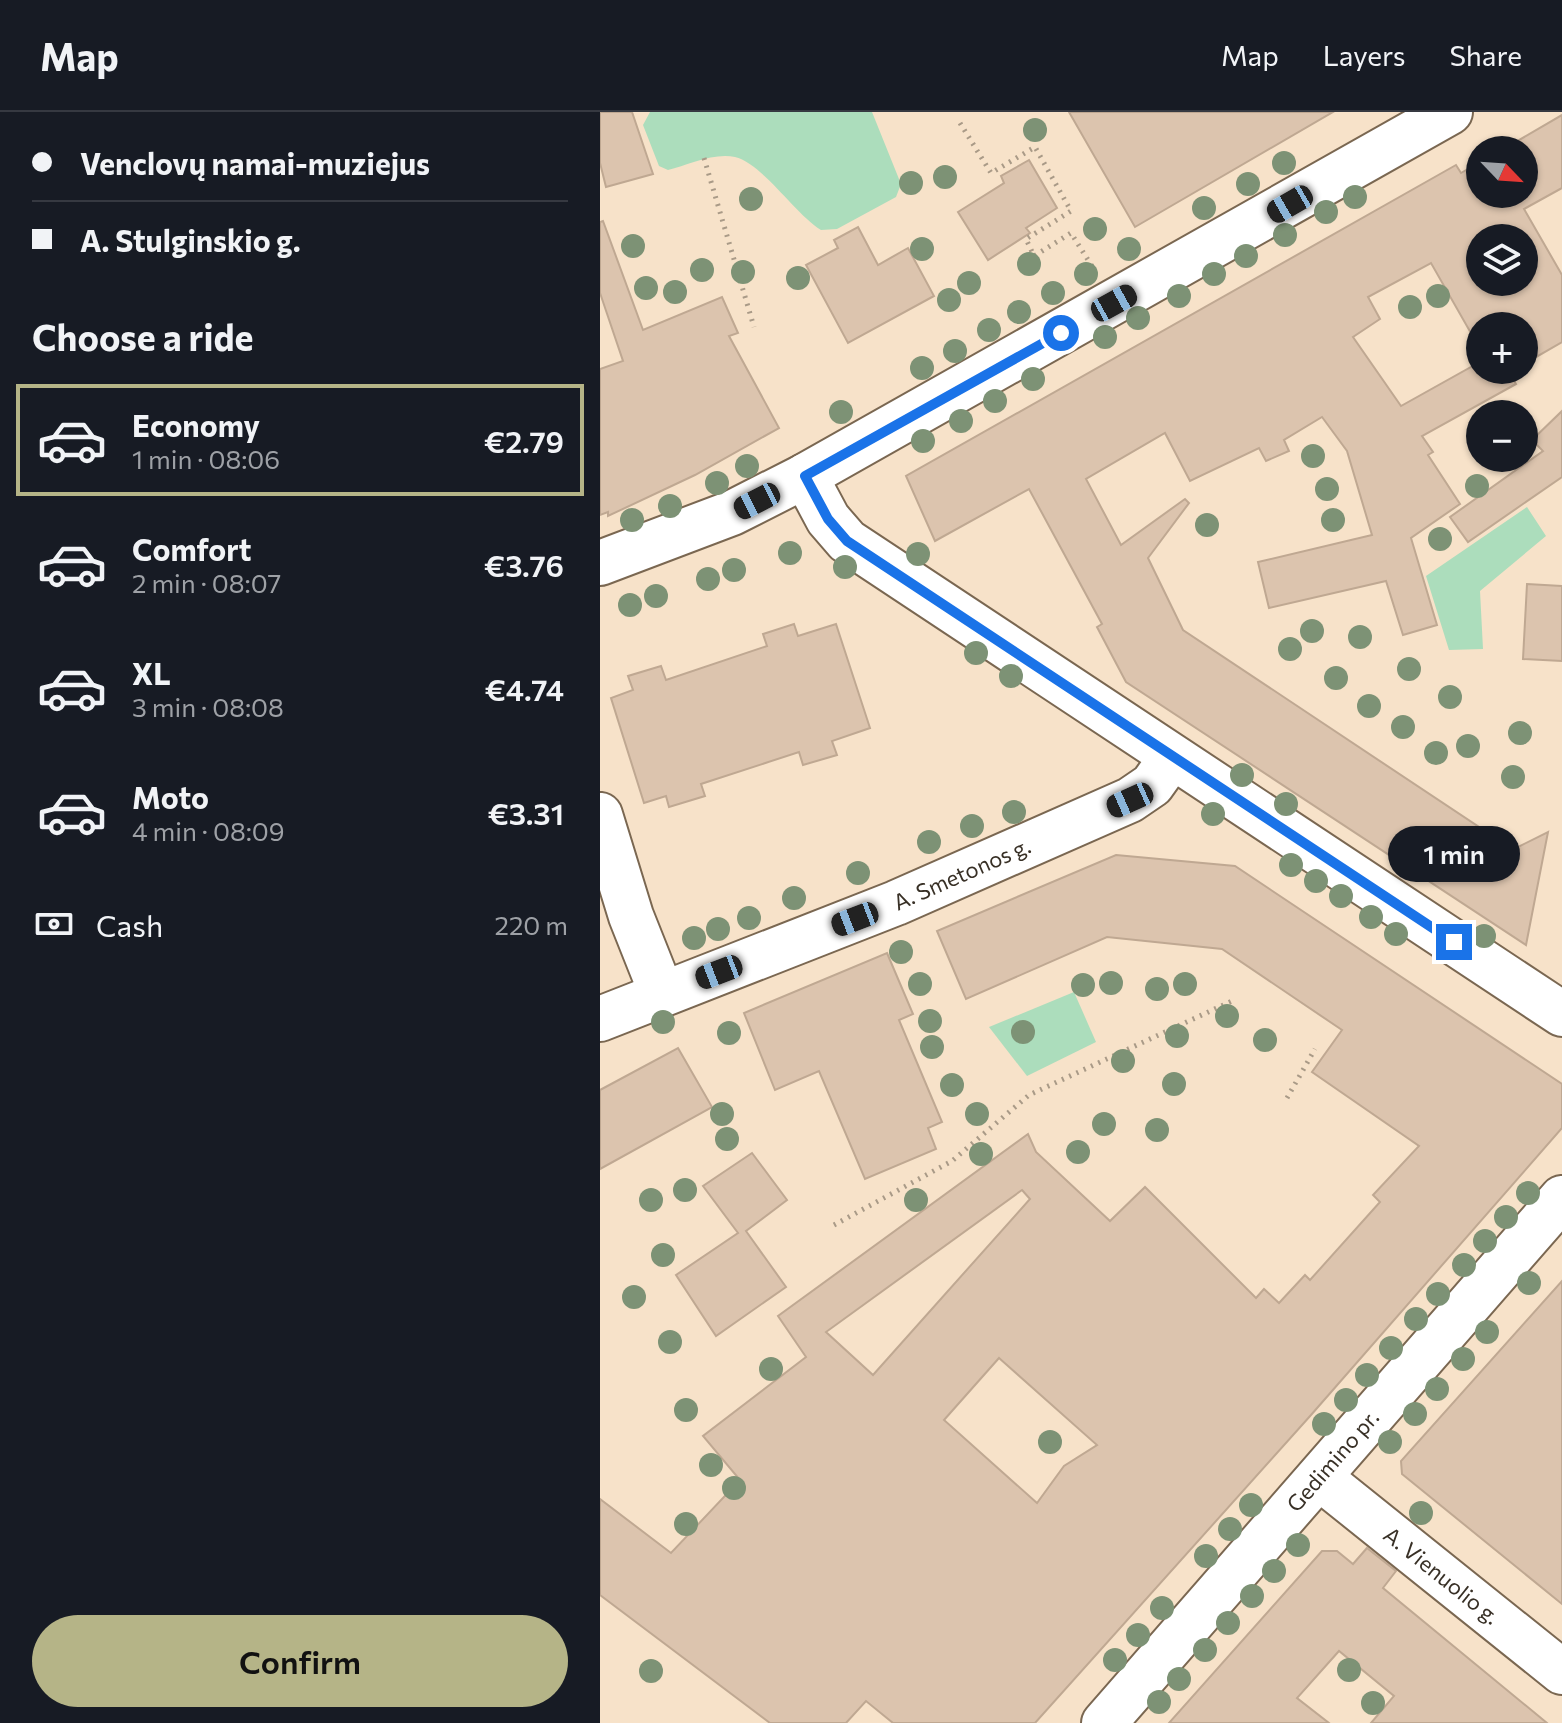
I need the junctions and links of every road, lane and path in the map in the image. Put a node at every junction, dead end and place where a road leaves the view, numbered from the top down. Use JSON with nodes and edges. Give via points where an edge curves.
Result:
{"nodes":[{"id":1,"x":1450,"y":112,"type":"edge"},
{"id":2,"x":960,"y":123,"type":"dead end"},
{"id":3,"x":704,"y":158,"type":"dead end"},
{"id":4,"x":1071,"y":233,"type":"dead end"},
{"id":5,"x":754,"y":327,"type":"dead end"},
{"id":6,"x":805,"y":476,"type":"junction"},
{"id":7,"x":600,"y":563,"type":"edge"},
{"id":8,"x":1172,"y":757,"type":"junction"},
{"id":9,"x":600,"y":815,"type":"edge"},
{"id":10,"x":662,"y":994,"type":"junction"},
{"id":11,"x":1232,"y":1001,"type":"dead end"},
{"id":12,"x":1562,"y":1014,"type":"edge"},
{"id":13,"x":600,"y":1019,"type":"edge"},
{"id":14,"x":1315,"y":1049,"type":"dead end"},
{"id":15,"x":1287,"y":1098,"type":"dead end"},
{"id":16,"x":1562,"y":1198,"type":"edge"},
{"id":17,"x":834,"y":1225,"type":"dead end"},
{"id":18,"x":1320,"y":1478,"type":"junction"},
{"id":19,"x":1562,"y":1672,"type":"edge"},
{"id":20,"x":1104,"y":1723,"type":"edge"}],
"edges":[{"from":1,"to":6,"type":"main road"},
{"from":2,"to":4,"type":"path","via":[[991,173],[1035,147],[1071,211],[1026,239],[1034,256]]},
{"from":3,"to":5,"type":"path"},
{"from":6,"to":7,"type":"main road","via":[[732,513]]},
{"from":6,"to":8,"type":"main road","via":[[828,519],[847,541]]},
{"from":8,"to":10,"type":"main road","name":"A. Smetonos g.","via":[[1152,785],[1130,800],[896,903]]},
{"from":8,"to":12,"type":"main road"},
{"from":9,"to":10,"type":"main road"},
{"from":10,"to":13,"type":"main road","name":"A. Smetonos g."},
{"from":11,"to":17,"type":"path","via":[[1029,1095],[952,1161]]},
{"from":14,"to":15,"type":"path"},
{"from":16,"to":18,"type":"main road","name":"Gedimino pr."},
{"from":18,"to":19,"type":"main road","name":"A. Vienuolio g."},
{"from":18,"to":20,"type":"main road","name":"Gedimino pr."}]}
